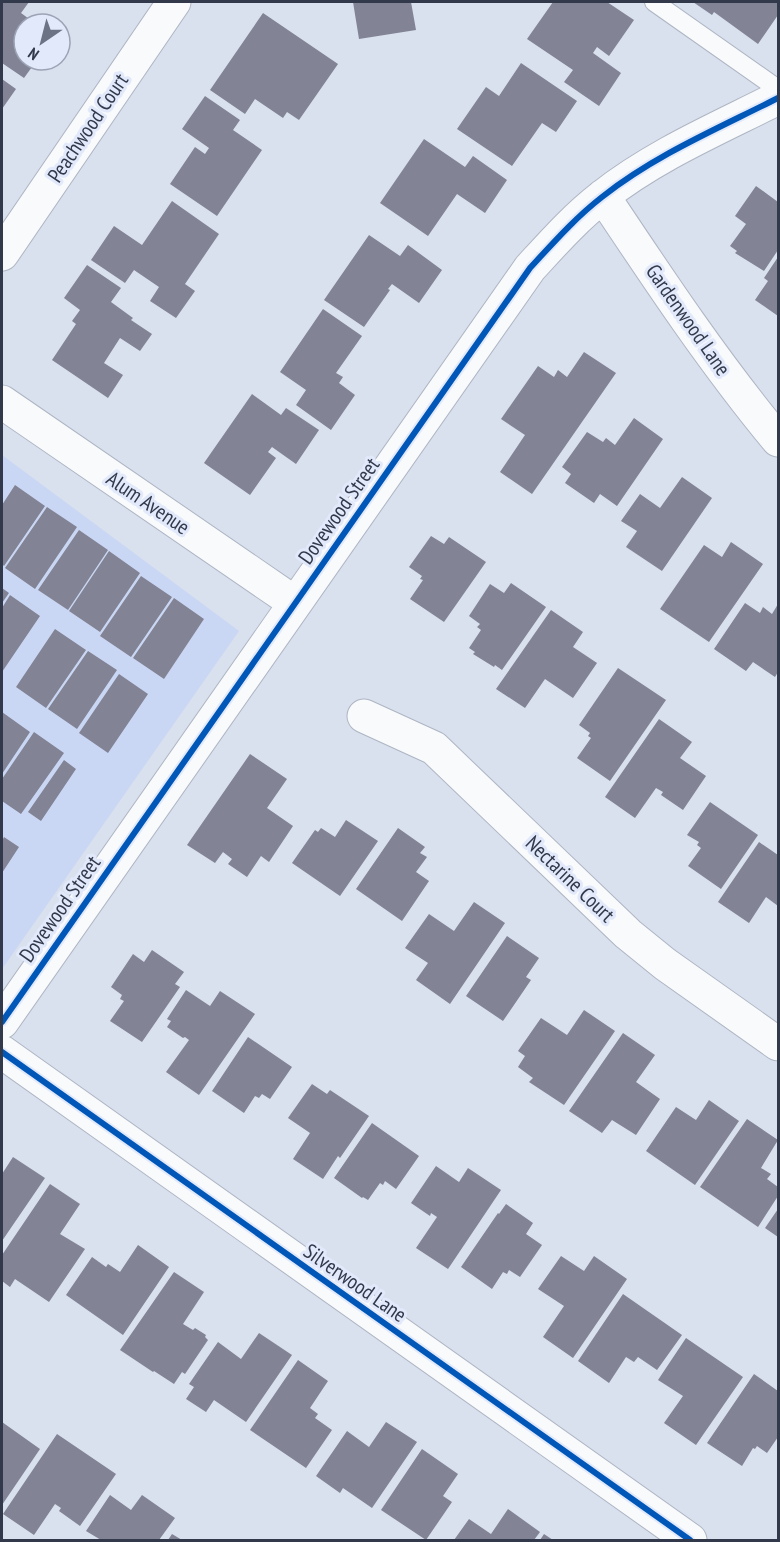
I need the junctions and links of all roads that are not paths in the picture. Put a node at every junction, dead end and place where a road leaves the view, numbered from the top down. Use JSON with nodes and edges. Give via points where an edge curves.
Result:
{"nodes":[{"id":1,"x":174,"y":2,"type":"edge"},
{"id":2,"x":654,"y":2,"type":"edge"},
{"id":3,"x":778,"y":89,"type":"edge"},
{"id":4,"x":778,"y":98,"type":"edge"},
{"id":5,"x":603,"y":196,"type":"junction"},
{"id":6,"x":2,"y":254,"type":"edge"},
{"id":7,"x":2,"y":402,"type":"edge"},
{"id":8,"x":778,"y":440,"type":"edge"},
{"id":9,"x":295,"y":603,"type":"junction"},
{"id":10,"x":364,"y":716,"type":"dead end"},
{"id":11,"x":2,"y":1022,"type":"edge"},
{"id":12,"x":778,"y":1044,"type":"edge"},
{"id":13,"x":2,"y":1052,"type":"edge"},
{"id":14,"x":690,"y":1540,"type":"edge"}],
"edges":[{"from":1,"to":6,"type":"street","name":"Peachwood Court"},
{"from":2,"to":3,"type":"lane"},
{"from":4,"to":5,"type":"street","name":"Dovewood Street","via":[[655,161]]},
{"from":5,"to":8,"type":"street","name":"Gardenwood Lane","via":[[678,308]]},
{"from":5,"to":9,"type":"street","name":"Dovewood Street","via":[[530,268]]},
{"from":7,"to":9,"type":"street","name":"Alum Avenue"},
{"from":9,"to":11,"type":"street","name":"Dovewood Street"},
{"from":10,"to":12,"type":"street","name":"Nectarine Court","via":[[434,748],[628,934]]},
{"from":13,"to":14,"type":"street","name":"Silverwood Lane"}]}
